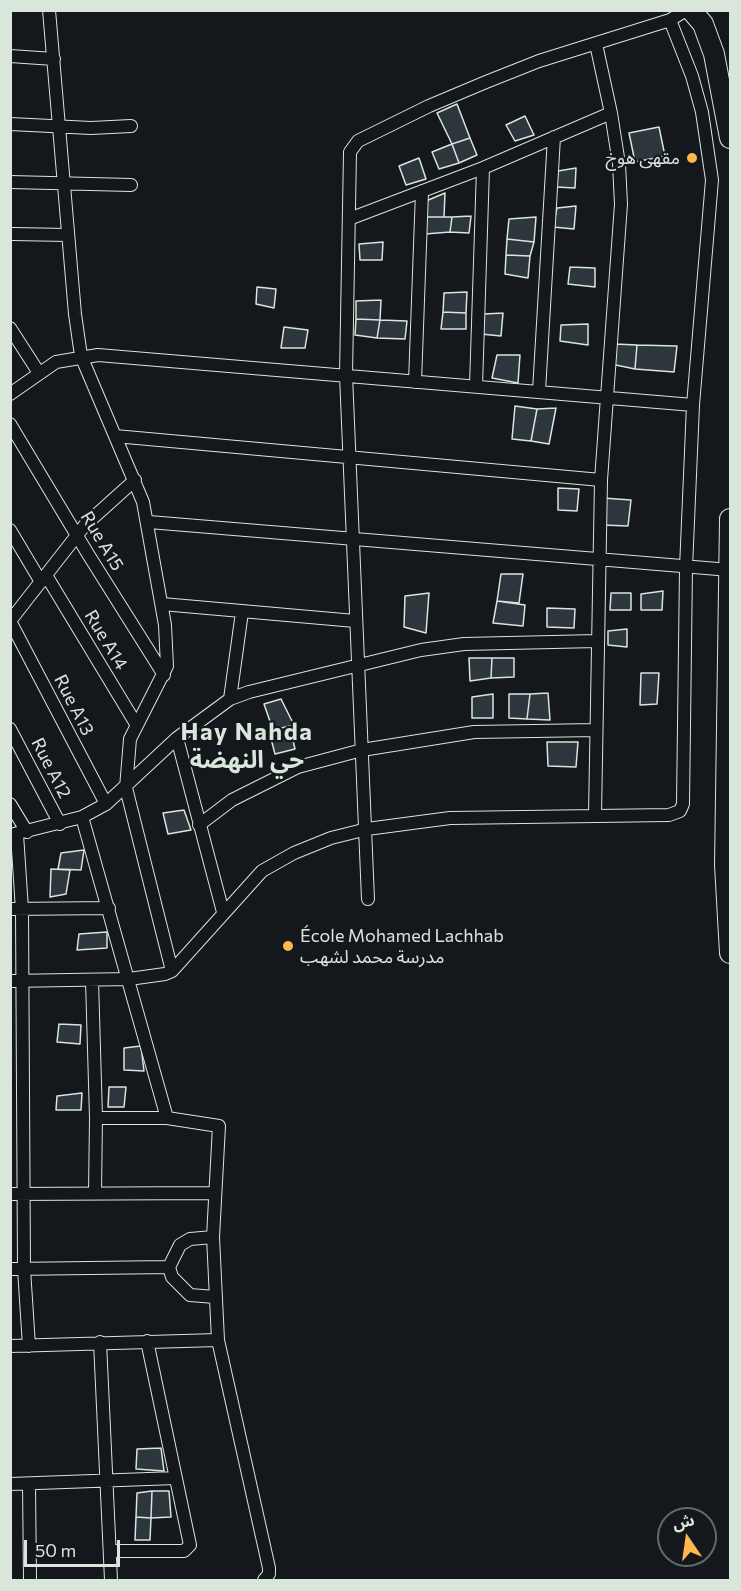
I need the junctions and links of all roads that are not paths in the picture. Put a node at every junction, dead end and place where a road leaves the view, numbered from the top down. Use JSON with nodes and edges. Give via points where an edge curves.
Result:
{"nodes":[{"id":1,"x":49,"y":10,"type":"edge"},
{"id":2,"x":688,"y":10,"type":"edge"},
{"id":3,"x":670,"y":20,"type":"junction"},
{"id":4,"x":596,"y":44,"type":"junction"},
{"id":5,"x":10,"y":56,"type":"edge"},
{"id":6,"x":54,"y":58,"type":"junction"},
{"id":7,"x":611,"y":112,"type":"junction"},
{"id":8,"x":10,"y":124,"type":"edge"},
{"id":9,"x":131,"y":126,"type":"dead end"},
{"id":10,"x":60,"y":127,"type":"junction"},
{"id":11,"x":554,"y":138,"type":"junction"},
{"id":12,"x":730,"y":138,"type":"edge"},
{"id":13,"x":483,"y":168,"type":"junction"},
{"id":14,"x":10,"y":183,"type":"edge"},
{"id":15,"x":64,"y":185,"type":"junction"},
{"id":16,"x":131,"y":185,"type":"dead end"},
{"id":17,"x":422,"y":191,"type":"junction"},
{"id":18,"x":349,"y":219,"type":"junction"},
{"id":19,"x":12,"y":234,"type":"dead end"},
{"id":20,"x":68,"y":235,"type":"junction"},
{"id":21,"x":10,"y":328,"type":"edge"},
{"id":22,"x":81,"y":356,"type":"junction"},
{"id":23,"x":39,"y":372,"type":"junction"},
{"id":24,"x":346,"y":375,"type":"junction"},
{"id":25,"x":415,"y":382,"type":"junction"},
{"id":26,"x":476,"y":386,"type":"junction"},
{"id":27,"x":539,"y":391,"type":"junction"},
{"id":28,"x":10,"y":394,"type":"edge"},
{"id":29,"x":607,"y":396,"type":"junction"},
{"id":30,"x":693,"y":405,"type":"junction"},
{"id":31,"x":10,"y":424,"type":"edge"},
{"id":32,"x":116,"y":436,"type":"junction"},
{"id":33,"x":348,"y":457,"type":"junction"},
{"id":34,"x":135,"y":480,"type":"junction"},
{"id":35,"x":601,"y":480,"type":"junction"},
{"id":36,"x":730,"y":519,"type":"edge"},
{"id":37,"x":149,"y":522,"type":"junction"},
{"id":38,"x":10,"y":530,"type":"edge"},
{"id":39,"x":76,"y":535,"type":"junction"},
{"id":40,"x":352,"y":538,"type":"junction"},
{"id":41,"x":598,"y":561,"type":"junction"},
{"id":42,"x":686,"y":568,"type":"junction"},
{"id":43,"x":730,"y":570,"type":"edge"},
{"id":44,"x":43,"y":578,"type":"junction"},
{"id":45,"x":162,"y":604,"type":"junction"},
{"id":46,"x":242,"y":612,"type":"junction"},
{"id":47,"x":10,"y":621,"type":"edge"},
{"id":48,"x":355,"y":621,"type":"junction"},
{"id":49,"x":597,"y":642,"type":"junction"},
{"id":50,"x":358,"y":665,"type":"junction"},
{"id":51,"x":164,"y":675,"type":"junction"},
{"id":52,"x":230,"y":699,"type":"junction"},
{"id":53,"x":136,"y":724,"type":"junction"},
{"id":54,"x":10,"y":729,"type":"edge"},
{"id":55,"x":595,"y":730,"type":"junction"},
{"id":56,"x":177,"y":738,"type":"junction"},
{"id":57,"x":362,"y":750,"type":"junction"},
{"id":58,"x":126,"y":788,"type":"junction"},
{"id":59,"x":10,"y":804,"type":"edge"},
{"id":60,"x":106,"y":804,"type":"junction"},
{"id":61,"x":595,"y":815,"type":"junction"},
{"id":62,"x":82,"y":817,"type":"junction"},
{"id":63,"x":60,"y":824,"type":"junction"},
{"id":64,"x":199,"y":825,"type":"junction"},
{"id":65,"x":367,"y":829,"type":"junction"},
{"id":66,"x":18,"y":833,"type":"edge"},
{"id":67,"x":368,"y":899,"type":"dead end"},
{"id":68,"x":109,"y":908,"type":"junction"},
{"id":69,"x":16,"y":909,"type":"edge"},
{"id":70,"x":223,"y":912,"type":"junction"},
{"id":71,"x":730,"y":953,"type":"edge"},
{"id":72,"x":172,"y":971,"type":"junction"},
{"id":73,"x":129,"y":979,"type":"junction"},
{"id":74,"x":92,"y":980,"type":"junction"},
{"id":75,"x":16,"y":981,"type":"edge"},
{"id":76,"x":96,"y":1118,"type":"junction"},
{"id":77,"x":167,"y":1118,"type":"junction"},
{"id":78,"x":95,"y":1192,"type":"junction"},
{"id":79,"x":24,"y":1193,"type":"junction"},
{"id":80,"x":215,"y":1193,"type":"junction"},
{"id":81,"x":10,"y":1194,"type":"edge"},
{"id":82,"x":213,"y":1237,"type":"junction"},
{"id":83,"x":169,"y":1267,"type":"junction"},
{"id":84,"x":10,"y":1269,"type":"edge"},
{"id":85,"x":24,"y":1269,"type":"junction"},
{"id":86,"x":215,"y":1297,"type":"junction"},
{"id":87,"x":218,"y":1340,"type":"junction"},
{"id":88,"x":147,"y":1341,"type":"junction"},
{"id":89,"x":100,"y":1342,"type":"junction"},
{"id":90,"x":10,"y":1346,"type":"edge"},
{"id":91,"x":29,"y":1346,"type":"junction"},
{"id":92,"x":176,"y":1478,"type":"junction"},
{"id":93,"x":108,"y":1482,"type":"junction"},
{"id":94,"x":10,"y":1484,"type":"edge"},
{"id":95,"x":29,"y":1484,"type":"junction"},
{"id":96,"x":110,"y":1551,"type":"junction"},
{"id":97,"x":30,"y":1581,"type":"edge"},
{"id":98,"x":111,"y":1581,"type":"edge"},
{"id":99,"x":264,"y":1581,"type":"edge"}],
"edges":[{"from":1,"to":6,"type":"street"},
{"from":2,"to":3,"type":"street"},
{"from":2,"to":12,"type":"highway","via":[[703,24],[714,54]]},
{"from":3,"to":4,"type":"street"},
{"from":3,"to":30,"type":"street","via":[[702,112],[712,180]]},
{"from":4,"to":7,"type":"street"},
{"from":4,"to":18,"type":"street","via":[[486,82],[358,141],[349,160]]},
{"from":5,"to":6,"type":"street"},
{"from":6,"to":10,"type":"street"},
{"from":7,"to":11,"type":"street"},
{"from":7,"to":29,"type":"street","via":[[621,204]]},
{"from":8,"to":10,"type":"street"},
{"from":9,"to":10,"type":"street"},
{"from":10,"to":15,"type":"street"},
{"from":11,"to":13,"type":"street"},
{"from":11,"to":27,"type":"street"},
{"from":13,"to":17,"type":"street"},
{"from":13,"to":26,"type":"street"},
{"from":14,"to":15,"type":"street"},
{"from":15,"to":16,"type":"street"},
{"from":15,"to":20,"type":"street"},
{"from":17,"to":18,"type":"street"},
{"from":17,"to":25,"type":"street"},
{"from":18,"to":24,"type":"street"},
{"from":19,"to":20,"type":"street"},
{"from":20,"to":22,"type":"street"},
{"from":21,"to":23,"type":"street"},
{"from":22,"to":23,"type":"street","via":[[56,362]]},
{"from":22,"to":24,"type":"street"},
{"from":22,"to":32,"type":"street"},
{"from":23,"to":28,"type":"street"},
{"from":24,"to":25,"type":"street"},
{"from":24,"to":33,"type":"street"},
{"from":25,"to":26,"type":"street"},
{"from":26,"to":27,"type":"street"},
{"from":27,"to":29,"type":"street"},
{"from":29,"to":30,"type":"street"},
{"from":29,"to":35,"type":"street"},
{"from":30,"to":42,"type":"street"},
{"from":31,"to":39,"type":"street","name":"Rue A15"},
{"from":32,"to":33,"type":"street"},
{"from":32,"to":34,"type":"street"},
{"from":33,"to":35,"type":"street"},
{"from":33,"to":40,"type":"street"},
{"from":34,"to":37,"type":"street"},
{"from":34,"to":39,"type":"street"},
{"from":35,"to":41,"type":"street"},
{"from":36,"to":43,"type":"highway"},
{"from":37,"to":40,"type":"street"},
{"from":37,"to":45,"type":"street"},
{"from":38,"to":44,"type":"street","name":"Rue A14"},
{"from":39,"to":44,"type":"street"},
{"from":39,"to":51,"type":"street","name":"Rue A15"},
{"from":40,"to":41,"type":"street"},
{"from":40,"to":48,"type":"street"},
{"from":41,"to":42,"type":"street"},
{"from":41,"to":49,"type":"street"},
{"from":42,"to":43,"type":"street"},
{"from":42,"to":61,"type":"street","via":[[683,804],[679,812],[669,815]]},
{"from":43,"to":71,"type":"highway","via":[[725,865]]},
{"from":44,"to":47,"type":"street"},
{"from":44,"to":53,"type":"street","name":"Rue A14"},
{"from":45,"to":46,"type":"street"},
{"from":45,"to":51,"type":"street","via":[[168,658]]},
{"from":46,"to":48,"type":"street"},
{"from":46,"to":52,"type":"street"},
{"from":47,"to":60,"type":"street","name":"Rue A13"},
{"from":48,"to":50,"type":"street"},
{"from":49,"to":50,"type":"street","via":[[464,644]]},
{"from":49,"to":55,"type":"street"},
{"from":50,"to":52,"type":"street"},
{"from":50,"to":57,"type":"street"},
{"from":51,"to":53,"type":"street"},
{"from":52,"to":56,"type":"street"},
{"from":53,"to":58,"type":"street","via":[[128,753]]},
{"from":54,"to":63,"type":"street","name":"Rue A12"},
{"from":55,"to":57,"type":"street","via":[[474,732]]},
{"from":55,"to":61,"type":"street"},
{"from":56,"to":58,"type":"street"},
{"from":56,"to":64,"type":"street"},
{"from":57,"to":64,"type":"street","via":[[298,767],[232,800]]},
{"from":57,"to":65,"type":"street"},
{"from":58,"to":60,"type":"street"},
{"from":58,"to":72,"type":"street"},
{"from":59,"to":66,"type":"street"},
{"from":60,"to":62,"type":"street"},
{"from":61,"to":65,"type":"street","via":[[450,818]]},
{"from":62,"to":63,"type":"street"},
{"from":62,"to":68,"type":"street"},
{"from":63,"to":66,"type":"street"},
{"from":64,"to":70,"type":"street"},
{"from":65,"to":67,"type":"street"},
{"from":65,"to":70,"type":"street","via":[[331,838],[277,862],[262,871]]},
{"from":66,"to":69,"type":"street"},
{"from":68,"to":69,"type":"street"},
{"from":68,"to":73,"type":"street"},
{"from":69,"to":75,"type":"street"},
{"from":70,"to":72,"type":"street"},
{"from":72,"to":73,"type":"street"},
{"from":73,"to":74,"type":"street"},
{"from":73,"to":77,"type":"street"},
{"from":74,"to":75,"type":"street"},
{"from":74,"to":76,"type":"street"},
{"from":75,"to":79,"type":"street"},
{"from":76,"to":77,"type":"street"},
{"from":76,"to":78,"type":"street"},
{"from":77,"to":80,"type":"street","via":[[219,1126]]},
{"from":78,"to":79,"type":"street"},
{"from":78,"to":80,"type":"street"},
{"from":79,"to":81,"type":"street"},
{"from":79,"to":85,"type":"street"},
{"from":80,"to":82,"type":"street"},
{"from":82,"to":83,"type":"street","via":[[190,1239],[180,1245]]},
{"from":82,"to":86,"type":"street"},
{"from":83,"to":85,"type":"street"},
{"from":83,"to":86,"type":"street","via":[[172,1277],[190,1295]]},
{"from":84,"to":85,"type":"street"},
{"from":85,"to":91,"type":"street"},
{"from":86,"to":87,"type":"street"},
{"from":87,"to":88,"type":"street"},
{"from":87,"to":99,"type":"street","via":[[269,1568]]},
{"from":88,"to":89,"type":"street"},
{"from":88,"to":92,"type":"street"},
{"from":89,"to":91,"type":"street"},
{"from":89,"to":93,"type":"street"},
{"from":90,"to":91,"type":"street"},
{"from":92,"to":93,"type":"street"},
{"from":92,"to":96,"type":"street","via":[[188,1548]]},
{"from":93,"to":95,"type":"street"},
{"from":93,"to":96,"type":"street"},
{"from":94,"to":95,"type":"street"},
{"from":95,"to":97,"type":"street"},
{"from":96,"to":98,"type":"street"}]}
